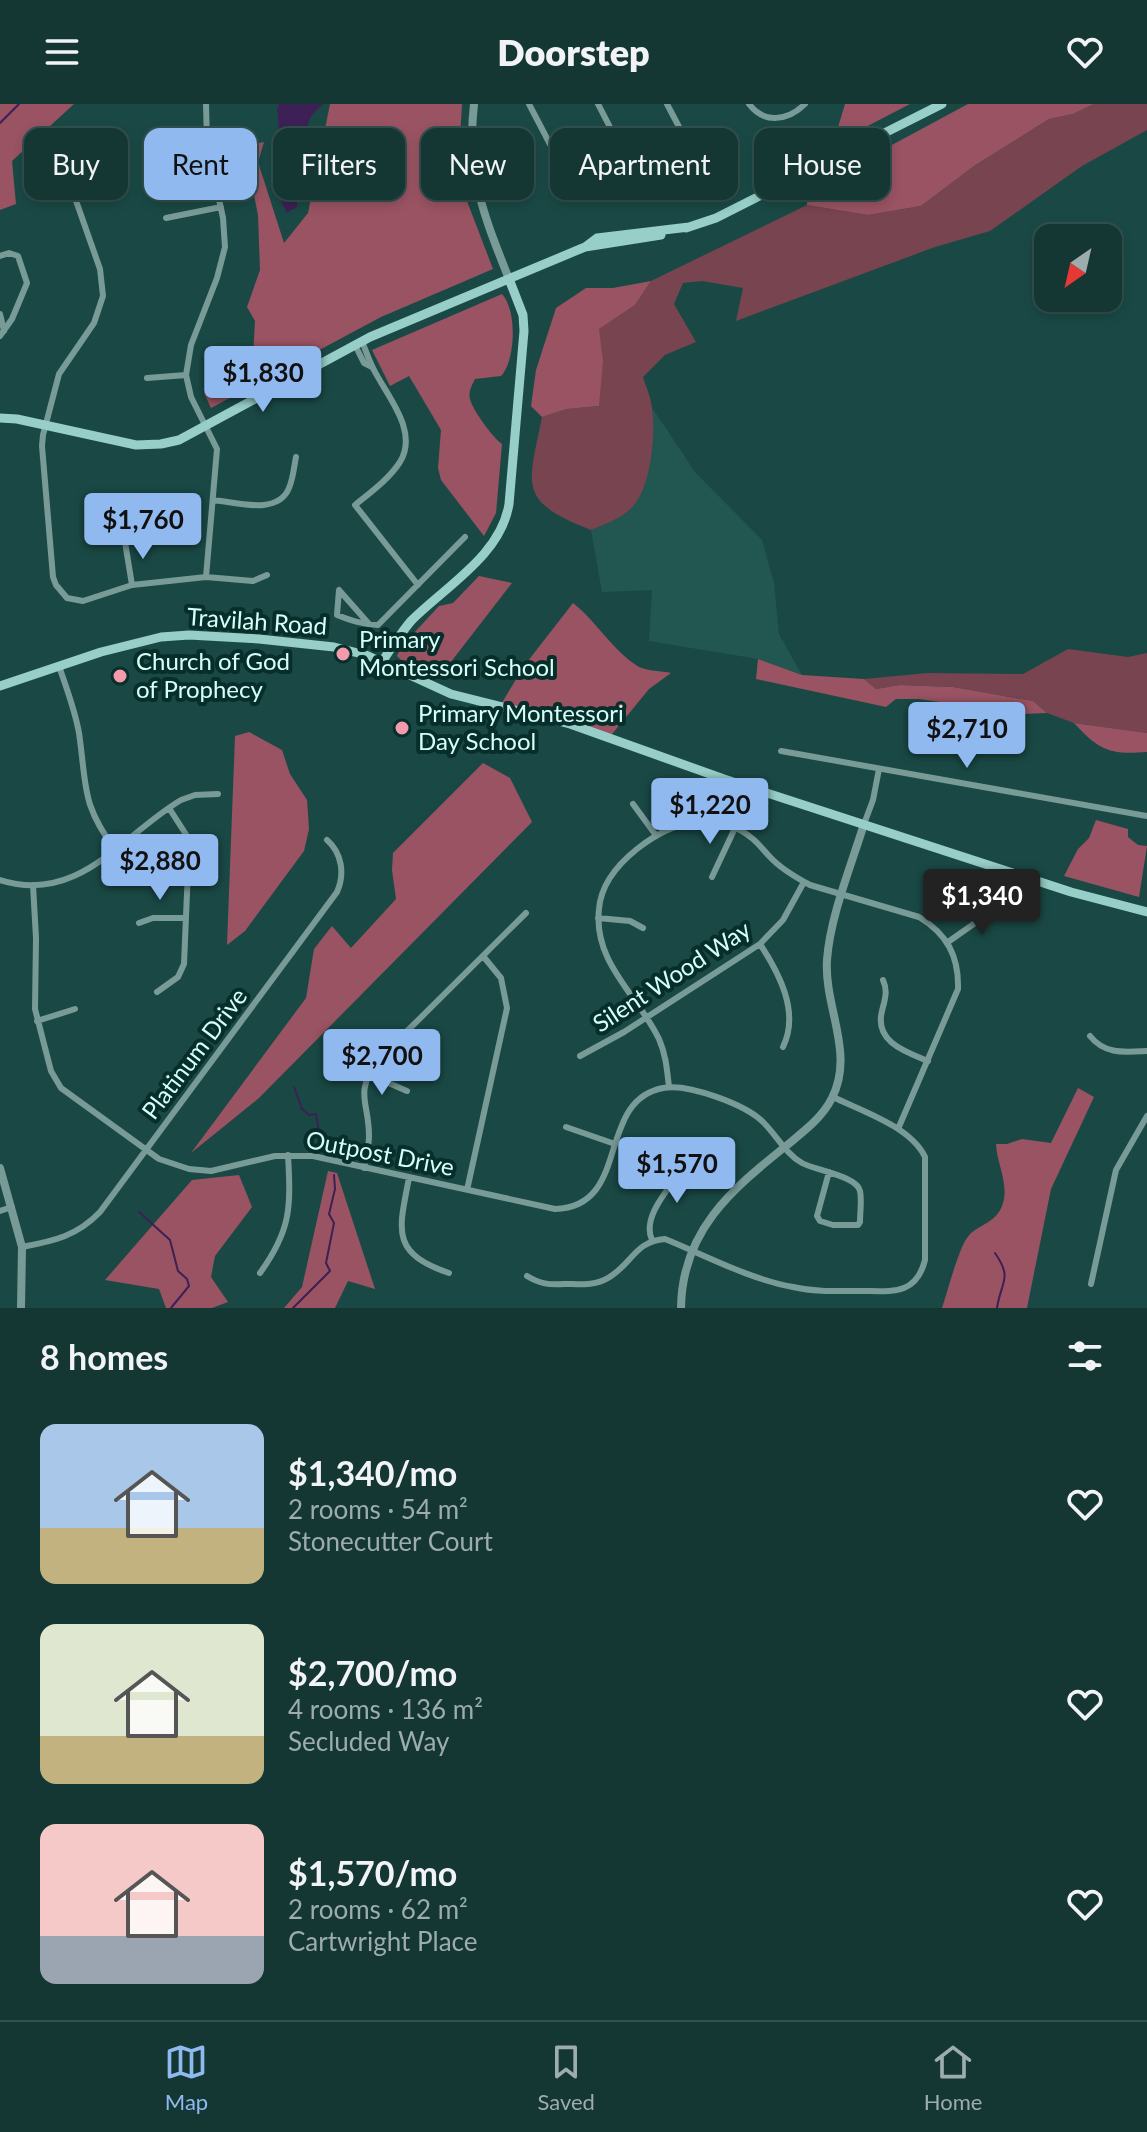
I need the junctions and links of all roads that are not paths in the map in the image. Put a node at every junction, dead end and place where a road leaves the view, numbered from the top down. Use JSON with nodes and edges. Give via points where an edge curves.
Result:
{"nodes":[{"id":1,"x":206,"y":104,"type":"edge"},
{"id":2,"x":474,"y":104,"type":"edge"},
{"id":3,"x":529,"y":104,"type":"edge"},
{"id":4,"x":598,"y":104,"type":"edge"},
{"id":5,"x":667,"y":104,"type":"edge"},
{"id":6,"x":749,"y":104,"type":"edge"},
{"id":7,"x":805,"y":104,"type":"edge"},
{"id":8,"x":942,"y":104,"type":"edge"},
{"id":9,"x":207,"y":128,"type":"edge"},
{"id":10,"x":610,"y":128,"type":"edge"},
{"id":11,"x":680,"y":128,"type":"edge"},
{"id":12,"x":550,"y":144,"type":"edge"},
{"id":13,"x":76,"y":200,"type":"edge"},
{"id":14,"x":219,"y":200,"type":"edge"},
{"id":15,"x":221,"y":207,"type":"junction"},
{"id":16,"x":166,"y":218,"type":"dead end"},
{"id":17,"x":0,"y":256,"type":"edge"},
{"id":18,"x":509,"y":279,"type":"junction"},
{"id":19,"x":0,"y":314,"type":"edge"},
{"id":20,"x":2,"y":333,"type":"edge"},
{"id":21,"x":358,"y":343,"type":"junction"},
{"id":22,"x":186,"y":375,"type":"junction"},
{"id":23,"x":147,"y":378,"type":"dead end"},
{"id":24,"x":0,"y":418,"type":"edge"},
{"id":25,"x":45,"y":425,"type":"junction"},
{"id":26,"x":207,"y":426,"type":"junction"},
{"id":27,"x":296,"y":457,"type":"dead end"},
{"id":28,"x":213,"y":500,"type":"junction"},
{"id":29,"x":465,"y":537,"type":"dead end"},
{"id":30,"x":125,"y":542,"type":"dead end"},
{"id":31,"x":267,"y":575,"type":"dead end"},
{"id":32,"x":206,"y":577,"type":"junction"},
{"id":33,"x":132,"y":585,"type":"junction"},
{"id":34,"x":418,"y":585,"type":"junction"},
{"id":35,"x":369,"y":624,"type":"junction"},
{"id":36,"x":382,"y":662,"type":"junction"},
{"id":37,"x":59,"y":666,"type":"junction"},
{"id":38,"x":0,"y":686,"type":"edge"},
{"id":39,"x":781,"y":751,"type":"dead end"},
{"id":40,"x":879,"y":769,"type":"junction"},
{"id":41,"x":218,"y":794,"type":"dead end"},
{"id":42,"x":633,"y":804,"type":"dead end"},
{"id":43,"x":169,"y":808,"type":"junction"},
{"id":44,"x":1147,"y":816,"type":"edge"},
{"id":45,"x":864,"y":824,"type":"junction"},
{"id":46,"x":735,"y":828,"type":"junction"},
{"id":47,"x":655,"y":834,"type":"junction"},
{"id":48,"x":327,"y":840,"type":"dead end"},
{"id":49,"x":116,"y":851,"type":"junction"},
{"id":50,"x":712,"y":877,"type":"dead end"},
{"id":51,"x":0,"y":880,"type":"edge"},
{"id":52,"x":804,"y":882,"type":"junction"},
{"id":53,"x":33,"y":885,"type":"junction"},
{"id":54,"x":843,"y":894,"type":"junction"},
{"id":55,"x":985,"y":906,"type":"dead end"},
{"id":56,"x":1147,"y":912,"type":"edge"},
{"id":57,"x":526,"y":913,"type":"dead end"},
{"id":58,"x":186,"y":918,"type":"junction"},
{"id":59,"x":598,"y":918,"type":"junction"},
{"id":60,"x":139,"y":923,"type":"dead end"},
{"id":61,"x":643,"y":928,"type":"dead end"},
{"id":62,"x":948,"y":942,"type":"junction"},
{"id":63,"x":760,"y":944,"type":"junction"},
{"id":64,"x":483,"y":956,"type":"junction"},
{"id":65,"x":883,"y":980,"type":"dead end"},
{"id":66,"x":157,"y":992,"type":"dead end"},
{"id":67,"x":75,"y":1009,"type":"dead end"},
{"id":68,"x":645,"y":1018,"type":"junction"},
{"id":69,"x":37,"y":1021,"type":"junction"},
{"id":70,"x":1090,"y":1036,"type":"dead end"},
{"id":71,"x":783,"y":1047,"type":"dead end"},
{"id":72,"x":1147,"y":1051,"type":"edge"},
{"id":73,"x":580,"y":1056,"type":"dead end"},
{"id":74,"x":928,"y":1061,"type":"junction"},
{"id":75,"x":368,"y":1074,"type":"junction"},
{"id":76,"x":669,"y":1087,"type":"junction"},
{"id":77,"x":407,"y":1091,"type":"dead end"},
{"id":78,"x":833,"y":1097,"type":"junction"},
{"id":79,"x":1147,"y":1116,"type":"edge"},
{"id":80,"x":566,"y":1127,"type":"dead end"},
{"id":81,"x":898,"y":1129,"type":"junction"},
{"id":82,"x":615,"y":1144,"type":"junction"},
{"id":83,"x":784,"y":1147,"type":"junction"},
{"id":84,"x":145,"y":1150,"type":"junction"},
{"id":85,"x":288,"y":1155,"type":"junction"},
{"id":86,"x":0,"y":1168,"type":"edge"},
{"id":87,"x":364,"y":1168,"type":"junction"},
{"id":88,"x":683,"y":1168,"type":"dead end"},
{"id":89,"x":829,"y":1172,"type":"junction"},
{"id":90,"x":409,"y":1178,"type":"junction"},
{"id":91,"x":467,"y":1190,"type":"junction"},
{"id":92,"x":12,"y":1207,"type":"junction"},
{"id":93,"x":0,"y":1211,"type":"edge"},
{"id":94,"x":652,"y":1240,"type":"junction"},
{"id":95,"x":22,"y":1247,"type":"junction"},
{"id":96,"x":692,"y":1250,"type":"junction"},
{"id":97,"x":260,"y":1273,"type":"dead end"},
{"id":98,"x":449,"y":1273,"type":"dead end"},
{"id":99,"x":527,"y":1276,"type":"dead end"},
{"id":100,"x":1091,"y":1284,"type":"dead end"},
{"id":101,"x":21,"y":1308,"type":"edge"},
{"id":102,"x":681,"y":1308,"type":"edge"}],
"edges":[{"from":1,"to":9,"type":"street"},
{"from":2,"to":18,"type":"street","via":[[475,185]]},
{"from":3,"to":12,"type":"street"},
{"from":4,"to":10,"type":"street"},
{"from":5,"to":11,"type":"street"},
{"from":6,"to":7,"type":"street","via":[[773,119]]},
{"from":8,"to":18,"type":"main road","via":[[716,218],[689,227],[597,238]]},
{"from":13,"to":25,"type":"street","via":[[100,269],[103,296],[94,323],[59,374]]},
{"from":14,"to":15,"type":"street"},
{"from":15,"to":16,"type":"street"},
{"from":15,"to":22,"type":"street","via":[[223,257],[191,345]]},
{"from":17,"to":20,"type":"street","via":[[18,256],[27,283]]},
{"from":18,"to":21,"type":"main road"},
{"from":18,"to":36,"type":"main road","via":[[524,331],[504,527],[412,621]]},
{"from":19,"to":20,"type":"street"},
{"from":21,"to":26,"type":"main road"},
{"from":21,"to":34,"type":"street","via":[[364,363],[372,367],[404,425],[404,447],[398,464],[355,505]]},
{"from":22,"to":23,"type":"street"},
{"from":22,"to":26,"type":"street"},
{"from":24,"to":25,"type":"main road"},
{"from":25,"to":26,"type":"main road","via":[[151,445],[179,440]]},
{"from":25,"to":33,"type":"street","via":[[42,446],[56,585],[67,598],[83,601]]},
{"from":26,"to":28,"type":"street","via":[[217,449]]},
{"from":27,"to":28,"type":"street","via":[[288,490],[277,501],[261,505]]},
{"from":28,"to":32,"type":"street"},
{"from":29,"to":34,"type":"street"},
{"from":30,"to":33,"type":"street"},
{"from":31,"to":32,"type":"street","via":[[253,581]]},
{"from":32,"to":33,"type":"street"},
{"from":34,"to":35,"type":"street","via":[[378,625]]},
{"from":35,"to":35,"type":"street","via":[[359,613],[339,590],[337,615]]},
{"from":36,"to":37,"type":"main road","name":"Travilah Road","via":[[334,647],[189,635],[144,640]]},
{"from":36,"to":45,"type":"main road","name":"Travilah Road","via":[[446,692],[570,724]]},
{"from":37,"to":38,"type":"main road","name":"Travilah Road"},
{"from":37,"to":49,"type":"street","via":[[78,730],[85,792],[99,828]]},
{"from":39,"to":40,"type":"street"},
{"from":40,"to":44,"type":"street"},
{"from":40,"to":45,"type":"street"},
{"from":41,"to":43,"type":"street","via":[[195,795]]},
{"from":42,"to":47,"type":"street"},
{"from":43,"to":49,"type":"street"},
{"from":43,"to":58,"type":"street","via":[[189,846]]},
{"from":45,"to":54,"type":"street"},
{"from":45,"to":56,"type":"main road","name":"Travilah Road","via":[[1085,897]]},
{"from":46,"to":47,"type":"street","via":[[692,821]]},
{"from":46,"to":50,"type":"street"},
{"from":46,"to":52,"type":"street"},
{"from":47,"to":59,"type":"street","via":[[612,874]]},
{"from":48,"to":84,"type":"street","name":"Platinum Drive","via":[[342,868],[337,892]]},
{"from":49,"to":53,"type":"street","via":[[87,871]]},
{"from":51,"to":53,"type":"street"},
{"from":52,"to":54,"type":"street"},
{"from":52,"to":63,"type":"street","name":"Silent Wood Way","via":[[783,920]]},
{"from":53,"to":69,"type":"street","name":"Outpost Drive"},
{"from":54,"to":62,"type":"street","via":[[919,917]]},
{"from":54,"to":78,"type":"street","via":[[827,958],[841,1057]]},
{"from":55,"to":62,"type":"street","via":[[975,923]]},
{"from":57,"to":64,"type":"street"},
{"from":58,"to":60,"type":"street"},
{"from":58,"to":66,"type":"street","via":[[182,971]]},
{"from":59,"to":61,"type":"street","via":[[630,921]]},
{"from":59,"to":68,"type":"street","via":[[604,954]]},
{"from":62,"to":74,"type":"street","via":[[957,963],[958,989]]},
{"from":63,"to":68,"type":"street","name":"Silent Wood Way"},
{"from":63,"to":71,"type":"street","via":[[785,988],[790,1030]]},
{"from":64,"to":75,"type":"street"},
{"from":64,"to":91,"type":"street","via":[[501,978],[507,1008]]},
{"from":65,"to":74,"type":"street","via":[[883,1032],[897,1048]]},
{"from":67,"to":69,"type":"street"},
{"from":68,"to":73,"type":"street","name":"Silent Wood Way"},
{"from":68,"to":76,"type":"street","via":[[664,1053]]},
{"from":69,"to":84,"type":"street","name":"Outpost Drive","via":[[61,1088]]},
{"from":70,"to":72,"type":"street","via":[[1111,1051]]},
{"from":74,"to":81,"type":"street"},
{"from":75,"to":77,"type":"street"},
{"from":75,"to":87,"type":"street","via":[[363,1097],[369,1133]]},
{"from":76,"to":82,"type":"street","name":"Outpost Drive","via":[[634,1105]]},
{"from":76,"to":83,"type":"street","via":[[742,1107]]},
{"from":78,"to":81,"type":"street"},
{"from":78,"to":83,"type":"street"},
{"from":79,"to":100,"type":"street","via":[[1116,1170]]},
{"from":80,"to":82,"type":"street"},
{"from":81,"to":96,"type":"street","via":[[919,1143],[927,1164],[925,1260],[910,1286],[896,1291],[792,1287]]},
{"from":82,"to":91,"type":"street","name":"Outpost Drive","via":[[599,1188],[582,1205],[555,1209]]},
{"from":83,"to":89,"type":"street","via":[[798,1160]]},
{"from":83,"to":96,"type":"street","via":[[718,1206]]},
{"from":84,"to":85,"type":"street","name":"Outpost Drive","via":[[174,1165],[211,1171]]},
{"from":84,"to":95,"type":"street","name":"Platinum Drive","via":[[87,1225],[61,1239]]},
{"from":85,"to":87,"type":"street","name":"Outpost Drive"},
{"from":85,"to":97,"type":"street","via":[[287,1225]]},
{"from":86,"to":92,"type":"street"},
{"from":87,"to":90,"type":"street","name":"Outpost Drive"},
{"from":88,"to":94,"type":"street","via":[[651,1218]]},
{"from":89,"to":89,"type":"street","via":[[860,1190],[858,1225],[833,1225],[817,1216]]},
{"from":90,"to":91,"type":"street","name":"Outpost Drive"},
{"from":90,"to":98,"type":"street","via":[[400,1222],[404,1241],[419,1261]]},
{"from":92,"to":93,"type":"street"},
{"from":92,"to":95,"type":"street"},
{"from":94,"to":96,"type":"street","via":[[665,1239]]},
{"from":94,"to":99,"type":"street","via":[[598,1283],[544,1285]]},
{"from":95,"to":101,"type":"street"},
{"from":96,"to":102,"type":"street"}]}
